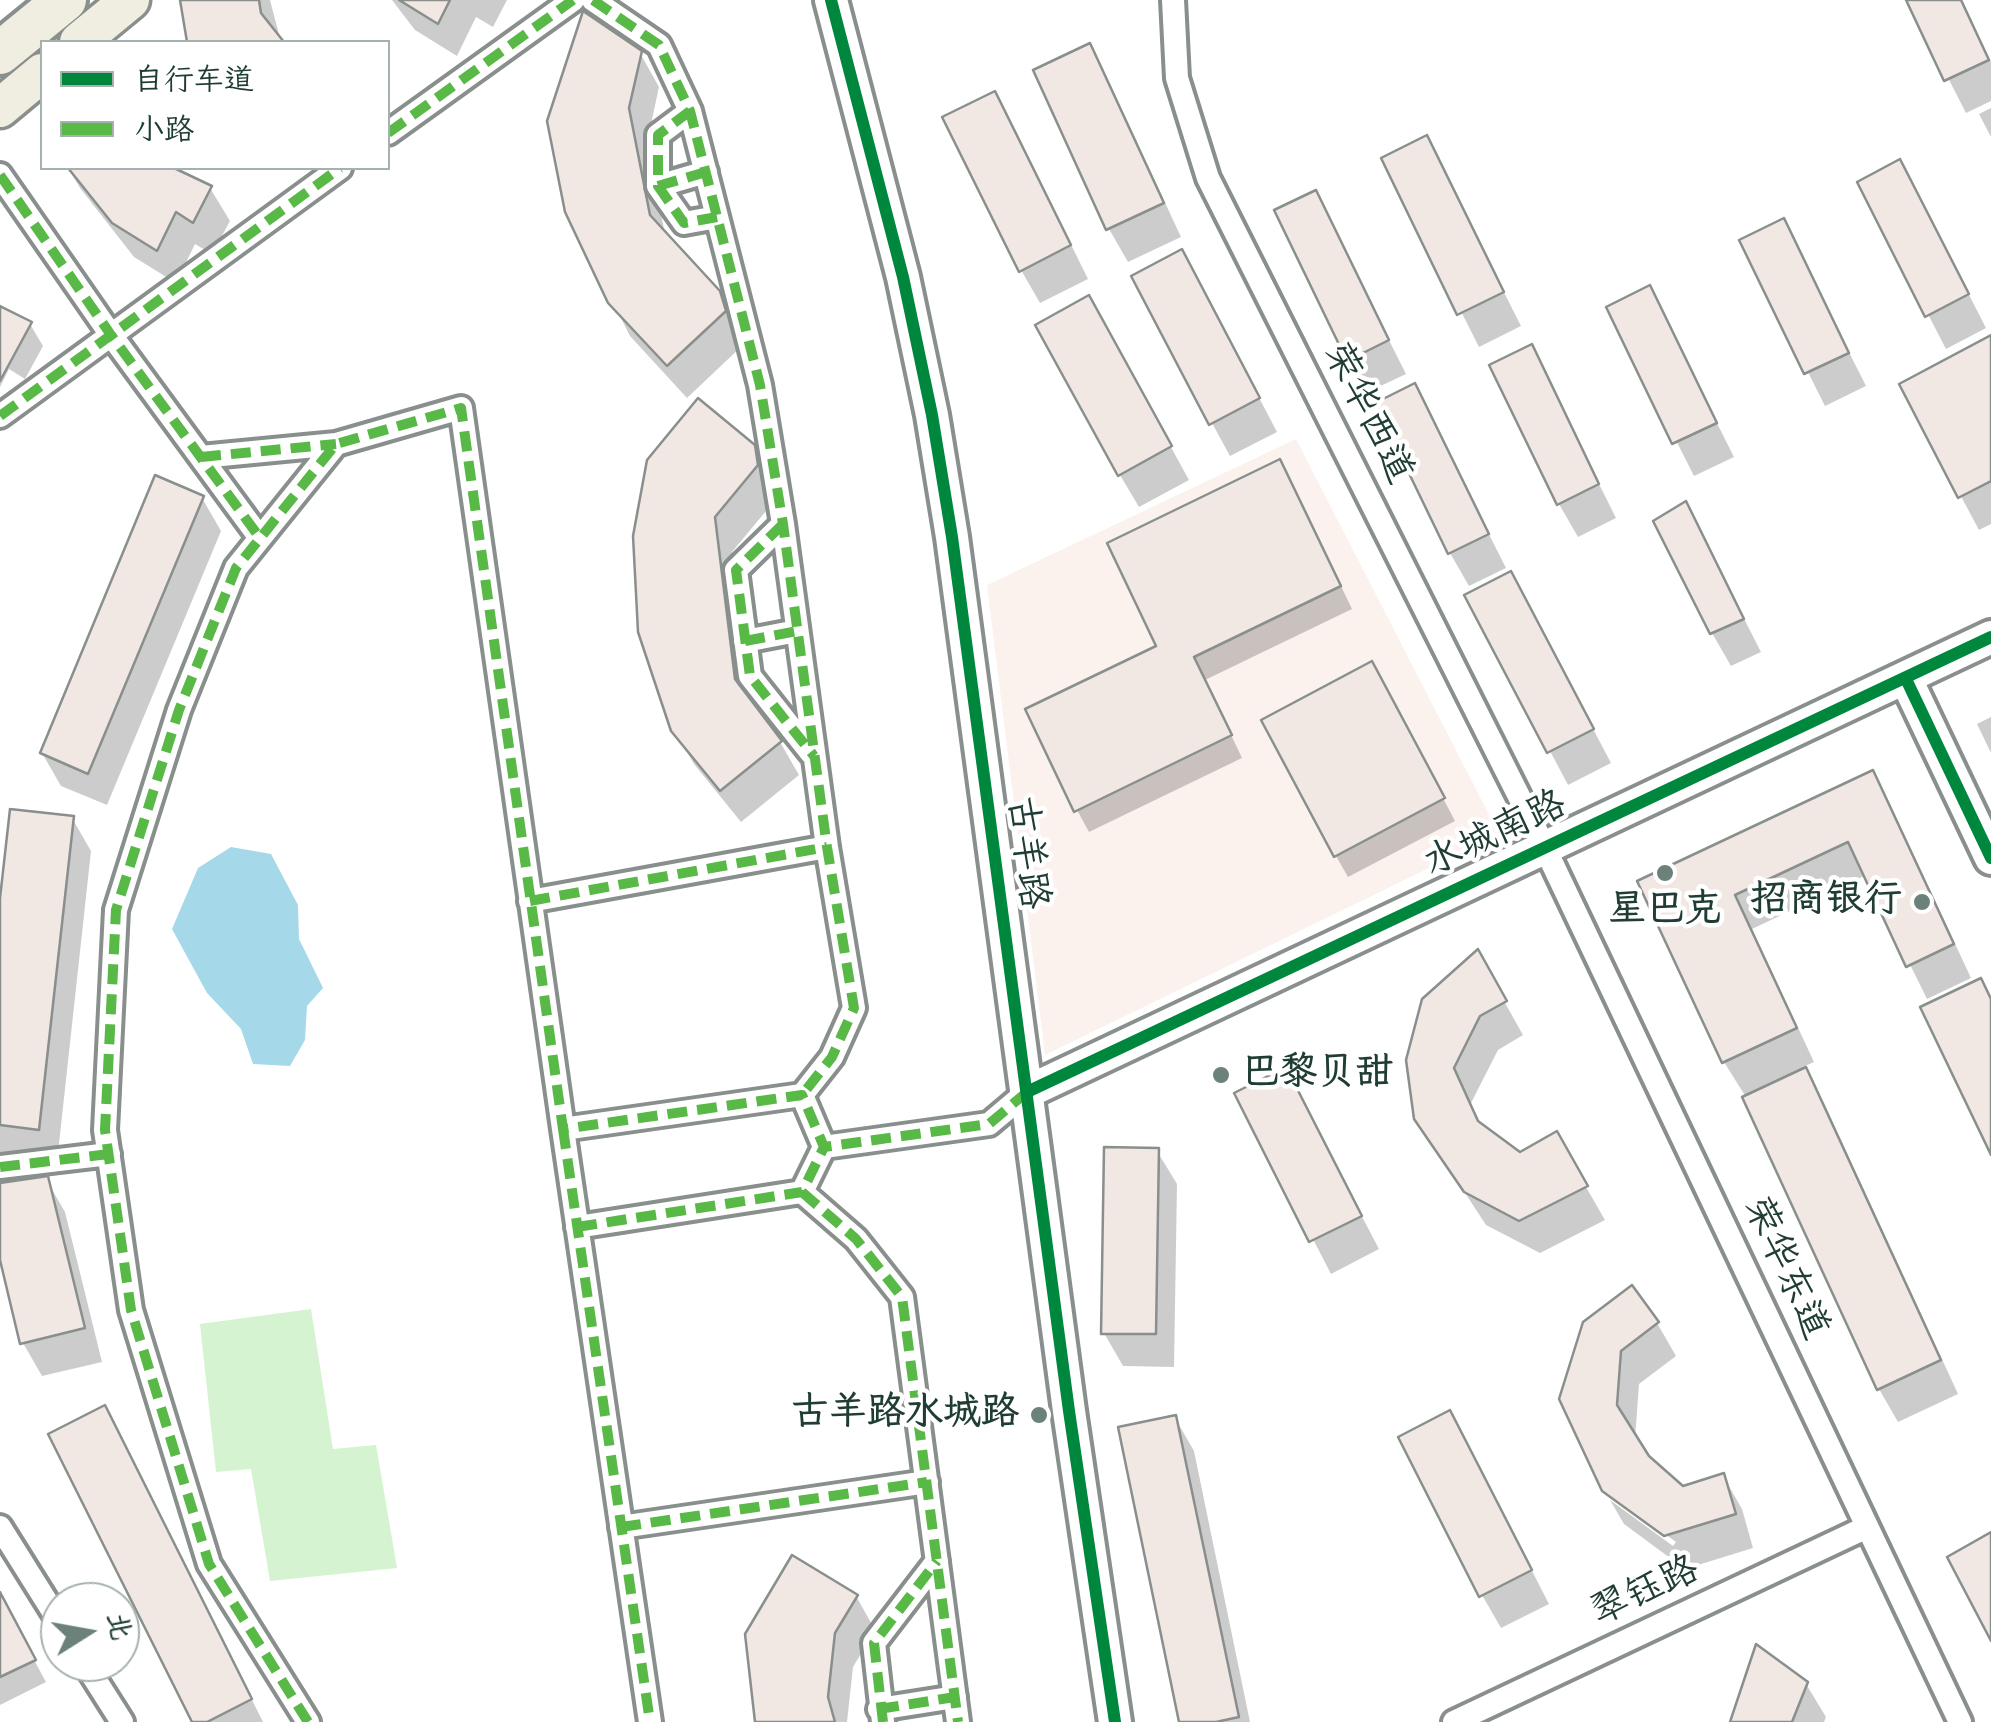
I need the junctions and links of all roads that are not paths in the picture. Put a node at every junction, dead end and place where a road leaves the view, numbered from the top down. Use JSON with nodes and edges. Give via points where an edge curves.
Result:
{"nodes":[{"id":1,"x":65,"y":0,"type":"edge"},
{"id":2,"x":130,"y":0,"type":"edge"},
{"id":3,"x":593,"y":0,"type":"edge"},
{"id":4,"x":831,"y":0,"type":"edge"},
{"id":5,"x":1173,"y":0,"type":"edge"},
{"id":6,"x":561,"y":3,"type":"edge"},
{"id":7,"x":81,"y":40,"type":"edge"},
{"id":8,"x":0,"y":54,"type":"edge"},
{"id":9,"x":40,"y":75,"type":"edge"},
{"id":10,"x":0,"y":108,"type":"edge"},
{"id":11,"x":690,"y":111,"type":"junction"},
{"id":12,"x":390,"y":131,"type":"edge"},
{"id":13,"x":337,"y":170,"type":"edge"},
{"id":14,"x":706,"y":172,"type":"junction"},
{"id":15,"x":0,"y":175,"type":"edge"},
{"id":16,"x":658,"y":186,"type":"junction"},
{"id":17,"x":717,"y":217,"type":"junction"},
{"id":18,"x":110,"y":335,"type":"junction"},
{"id":19,"x":0,"y":416,"type":"edge"},
{"id":20,"x":336,"y":444,"type":"junction"},
{"id":21,"x":201,"y":458,"type":"junction"},
{"id":22,"x":783,"y":524,"type":"junction"},
{"id":23,"x":260,"y":538,"type":"junction"},
{"id":24,"x":797,"y":631,"type":"junction"},
{"id":25,"x":1991,"y":637,"type":"edge"},
{"id":26,"x":745,"y":641,"type":"junction"},
{"id":27,"x":1906,"y":679,"type":"junction"},
{"id":28,"x":814,"y":756,"type":"junction"},
{"id":29,"x":1544,"y":846,"type":"junction"},
{"id":30,"x":827,"y":847,"type":"junction"},
{"id":31,"x":1991,"y":858,"type":"edge"},
{"id":32,"x":530,"y":900,"type":"junction"},
{"id":33,"x":1027,"y":1092,"type":"junction"},
{"id":34,"x":802,"y":1095,"type":"junction"},
{"id":35,"x":563,"y":1129,"type":"junction"},
{"id":36,"x":824,"y":1147,"type":"junction"},
{"id":37,"x":108,"y":1154,"type":"junction"},
{"id":38,"x":0,"y":1167,"type":"edge"},
{"id":39,"x":802,"y":1192,"type":"junction"},
{"id":40,"x":578,"y":1227,"type":"junction"},
{"id":41,"x":927,"y":1482,"type":"junction"},
{"id":42,"x":0,"y":1527,"type":"edge"},
{"id":43,"x":621,"y":1527,"type":"junction"},
{"id":44,"x":1867,"y":1527,"type":"junction"},
{"id":45,"x":937,"y":1561,"type":"junction"},
{"id":46,"x":40,"y":1591,"type":"edge"},
{"id":47,"x":97,"y":1682,"type":"edge"},
{"id":48,"x":955,"y":1697,"type":"junction"},
{"id":49,"x":881,"y":1716,"type":"edge"},
{"id":50,"x":122,"y":1722,"type":"edge"},
{"id":51,"x":308,"y":1722,"type":"edge"},
{"id":52,"x":650,"y":1722,"type":"edge"},
{"id":53,"x":958,"y":1722,"type":"edge"},
{"id":54,"x":1115,"y":1722,"type":"edge"},
{"id":55,"x":1454,"y":1722,"type":"edge"},
{"id":56,"x":1960,"y":1722,"type":"edge"}],
"edges":[{"from":1,"to":8,"type":"highway"},
{"from":2,"to":7,"type":"main road"},
{"from":3,"to":11,"type":"street","via":[[659,45]]},
{"from":4,"to":33,"type":"street","name":"古羊路","via":[[932,415]]},
{"from":5,"to":29,"type":"street","name":"荣华西道","via":[[1176,78],[1208,178]]},
{"from":6,"to":12,"type":"street"},
{"from":9,"to":10,"type":"main road"},
{"from":11,"to":14,"type":"street"},
{"from":11,"to":16,"type":"street","via":[[658,135]]},
{"from":13,"to":18,"type":"street"},
{"from":14,"to":16,"type":"street"},
{"from":14,"to":17,"type":"street"},
{"from":15,"to":18,"type":"street"},
{"from":16,"to":17,"type":"street","via":[[684,223]]},
{"from":17,"to":22,"type":"street","via":[[760,386]]},
{"from":18,"to":19,"type":"street"},
{"from":18,"to":21,"type":"street"},
{"from":20,"to":21,"type":"street"},
{"from":20,"to":23,"type":"street"},
{"from":20,"to":32,"type":"street","via":[[461,408]]},
{"from":21,"to":23,"type":"street"},
{"from":22,"to":24,"type":"street"},
{"from":22,"to":26,"type":"street","via":[[736,570]]},
{"from":23,"to":37,"type":"street","via":[[236,568],[179,710],[116,910]]},
{"from":24,"to":26,"type":"street"},
{"from":24,"to":28,"type":"street"},
{"from":25,"to":27,"type":"street","name":"水城南路"},
{"from":26,"to":28,"type":"street","via":[[750,676]]},
{"from":27,"to":29,"type":"street","name":"水城南路"},
{"from":27,"to":31,"type":"street"},
{"from":28,"to":30,"type":"street"},
{"from":29,"to":33,"type":"street","name":"水城南路"},
{"from":29,"to":44,"type":"street","name":"荣华东道"},
{"from":30,"to":32,"type":"street"},
{"from":30,"to":34,"type":"street","via":[[854,1008],[832,1057]]},
{"from":32,"to":35,"type":"street"},
{"from":33,"to":36,"type":"street","via":[[989,1124]]},
{"from":33,"to":54,"type":"street","name":"古羊路"},
{"from":34,"to":35,"type":"street"},
{"from":34,"to":36,"type":"street"},
{"from":35,"to":40,"type":"street"},
{"from":36,"to":39,"type":"street"},
{"from":37,"to":38,"type":"street"},
{"from":37,"to":51,"type":"street","via":[[131,1310],[209,1564]]},
{"from":39,"to":40,"type":"street"},
{"from":39,"to":41,"type":"street","via":[[856,1238],[902,1297]]},
{"from":40,"to":43,"type":"street"},
{"from":41,"to":43,"type":"street"},
{"from":41,"to":45,"type":"street"},
{"from":42,"to":46,"type":"street"},
{"from":43,"to":52,"type":"street"},
{"from":44,"to":55,"type":"street","name":"翠钰路"},
{"from":44,"to":56,"type":"street","name":"荣华东道"},
{"from":45,"to":48,"type":"street"},
{"from":45,"to":49,"type":"street","via":[[874,1643]]},
{"from":47,"to":50,"type":"street"},
{"from":48,"to":49,"type":"street"},
{"from":48,"to":53,"type":"street"}]}
